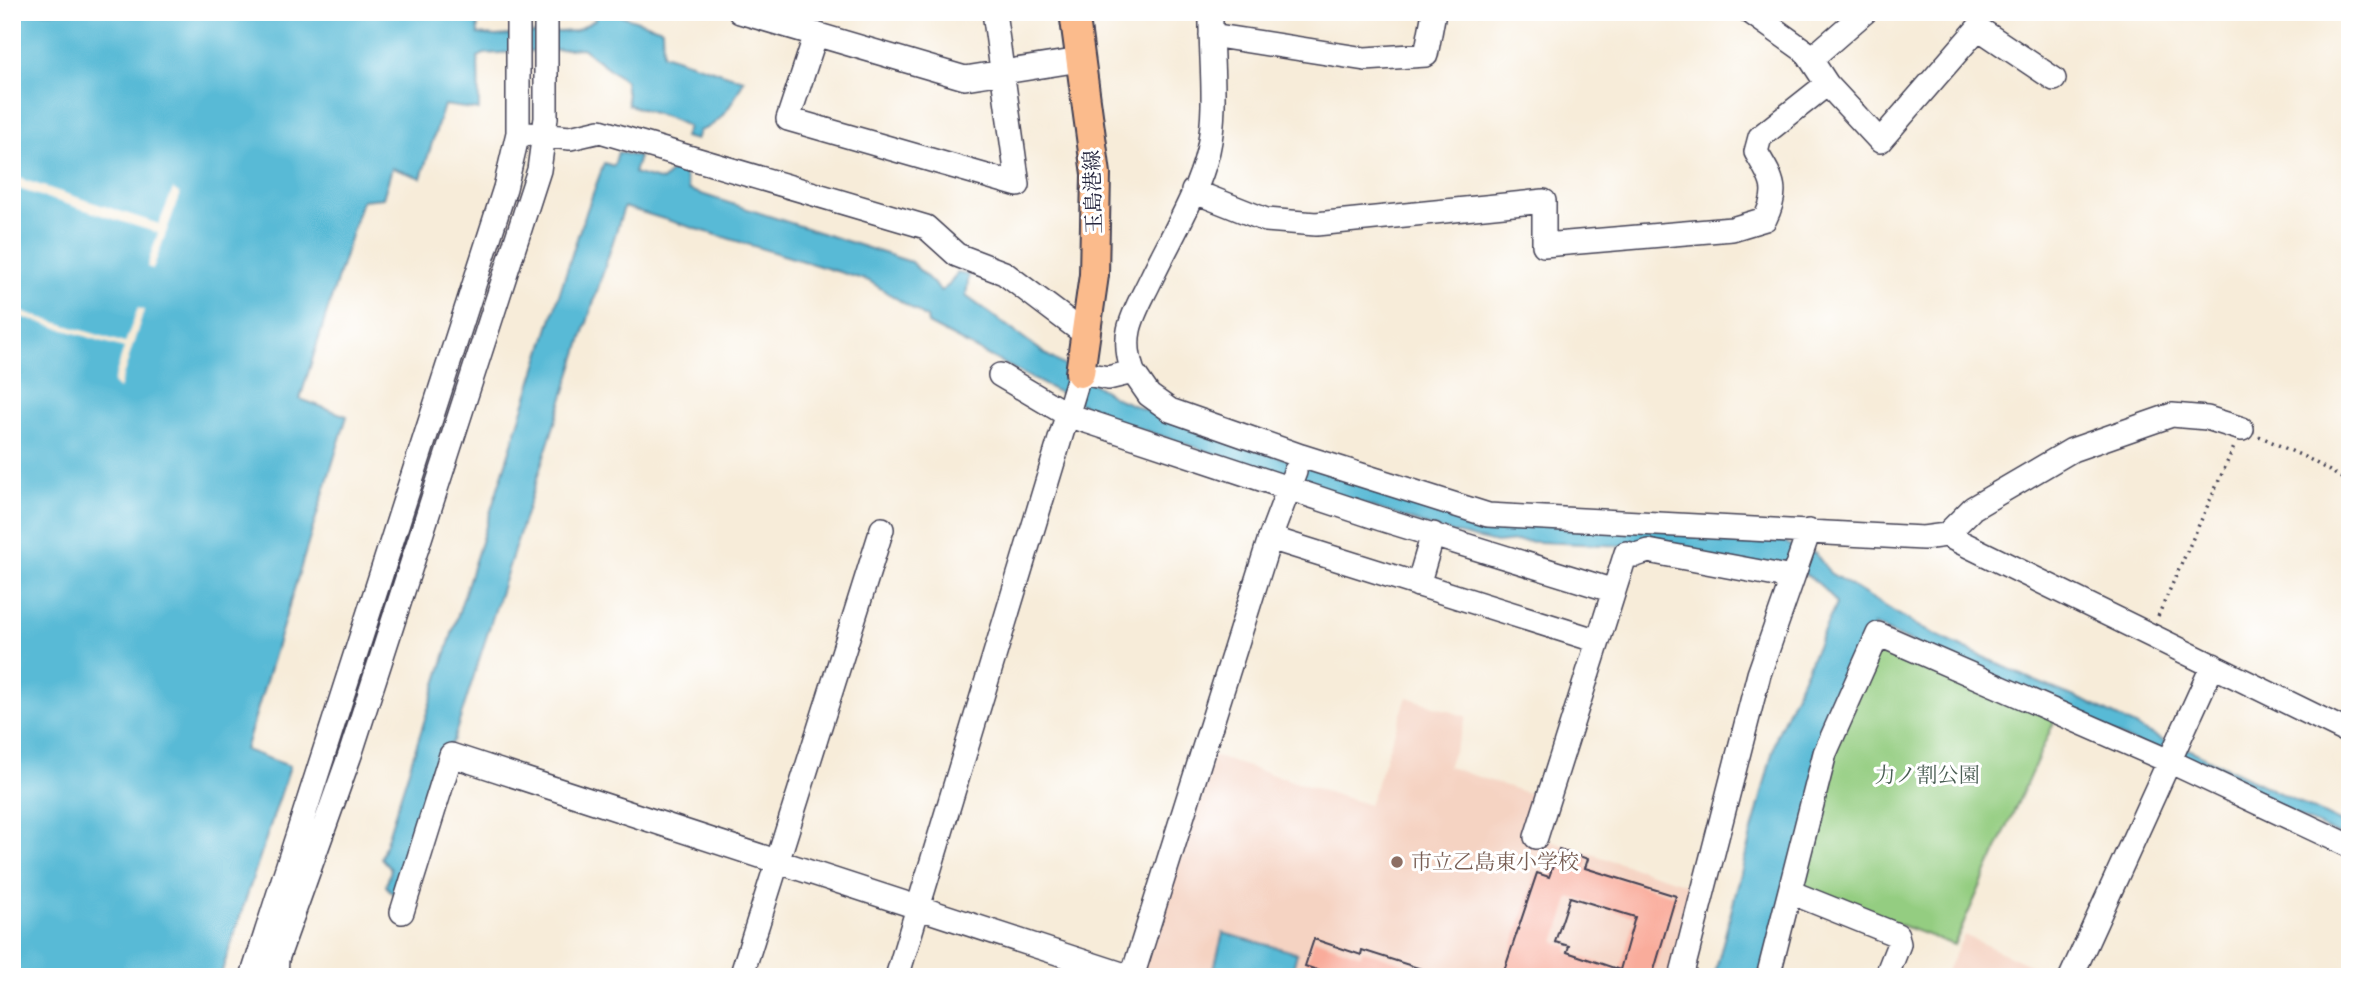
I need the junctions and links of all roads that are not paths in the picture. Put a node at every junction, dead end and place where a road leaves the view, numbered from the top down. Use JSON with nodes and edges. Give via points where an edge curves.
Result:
{"nodes":[{"id":1,"x":518,"y":12,"type":"edge"},
{"id":2,"x":546,"y":12,"type":"edge"},
{"id":3,"x":740,"y":12,"type":"edge"},
{"id":4,"x":995,"y":12,"type":"edge"},
{"id":5,"x":1074,"y":12,"type":"edge"},
{"id":6,"x":1211,"y":12,"type":"edge"},
{"id":7,"x":1434,"y":12,"type":"edge"},
{"id":8,"x":1750,"y":12,"type":"edge"},
{"id":9,"x":1865,"y":12,"type":"edge"},
{"id":10,"x":816,"y":34,"type":"junction"},
{"id":11,"x":1211,"y":36,"type":"junction"},
{"id":12,"x":1080,"y":60,"type":"junction"},
{"id":13,"x":1811,"y":60,"type":"junction"},
{"id":14,"x":1003,"y":72,"type":"junction"},
{"id":15,"x":2054,"y":79,"type":"dead end"},
{"id":16,"x":1827,"y":84,"type":"junction"},
{"id":17,"x":518,"y":133,"type":"junction"},
{"id":18,"x":543,"y":136,"type":"junction"},
{"id":19,"x":1193,"y":191,"type":"junction"},
{"id":20,"x":1084,"y":334,"type":"junction"},
{"id":21,"x":1133,"y":372,"type":"junction"},
{"id":22,"x":1080,"y":373,"type":"junction"},
{"id":23,"x":1000,"y":375,"type":"dead end"},
{"id":24,"x":1068,"y":415,"type":"junction"},
{"id":25,"x":2242,"y":429,"type":"road end"},
{"id":26,"x":1301,"y":456,"type":"junction"},
{"id":27,"x":1289,"y":487,"type":"junction"},
{"id":28,"x":1636,"y":522,"type":"junction"},
{"id":29,"x":882,"y":529,"type":"dead end"},
{"id":30,"x":1809,"y":531,"type":"junction"},
{"id":31,"x":1433,"y":534,"type":"junction"},
{"id":32,"x":1946,"y":536,"type":"junction"},
{"id":33,"x":1270,"y":538,"type":"junction"},
{"id":34,"x":1626,"y":553,"type":"junction"},
{"id":35,"x":1792,"y":578,"type":"junction"},
{"id":36,"x":1418,"y":585,"type":"junction"},
{"id":37,"x":1614,"y":591,"type":"junction"},
{"id":38,"x":1598,"y":641,"type":"junction"},
{"id":39,"x":2213,"y":665,"type":"junction"},
{"id":40,"x":2350,"y":733,"type":"edge"},
{"id":41,"x":2171,"y":762,"type":"junction"},
{"id":42,"x":1536,"y":837,"type":"dead end"},
{"id":43,"x":2350,"y":846,"type":"edge"},
{"id":44,"x":778,"y":862,"type":"junction"},
{"id":45,"x":1790,"y":892,"type":"junction"},
{"id":46,"x":918,"y":908,"type":"junction"},
{"id":47,"x":402,"y":912,"type":"dead end"},
{"id":48,"x":252,"y":977,"type":"edge"},
{"id":49,"x":276,"y":977,"type":"edge"},
{"id":50,"x":741,"y":977,"type":"edge"},
{"id":51,"x":898,"y":977,"type":"edge"},
{"id":52,"x":1132,"y":977,"type":"edge"},
{"id":53,"x":1681,"y":977,"type":"edge"},
{"id":54,"x":1768,"y":977,"type":"edge"},
{"id":55,"x":1886,"y":977,"type":"edge"},
{"id":56,"x":2071,"y":977,"type":"edge"}],
"edges":[{"from":1,"to":17,"type":"street"},
{"from":2,"to":18,"type":"street"},
{"from":3,"to":10,"type":"street"},
{"from":4,"to":14,"type":"street"},
{"from":5,"to":12,"type":"main road","name":"玉島港線"},
{"from":6,"to":11,"type":"street"},
{"from":7,"to":11,"type":"street","via":[[1426,55],[1365,59]]},
{"from":8,"to":13,"type":"street"},
{"from":9,"to":13,"type":"street"},
{"from":10,"to":14,"type":"street","via":[[965,78]]},
{"from":10,"to":14,"type":"street","via":[[788,119],[1018,185]]},
{"from":11,"to":19,"type":"street","via":[[1208,150]]},
{"from":12,"to":14,"type":"street"},
{"from":12,"to":20,"type":"main road","name":"玉島港線","via":[[1096,174],[1094,275]]},
{"from":13,"to":16,"type":"street"},
{"from":15,"to":16,"type":"street","via":[[1978,27],[1880,141]]},
{"from":16,"to":19,"type":"street","via":[[1760,137],[1756,152],[1773,181],[1773,202],[1765,219],[1732,229],[1544,245],[1544,201],[1316,224],[1266,220]]},
{"from":17,"to":18,"type":"street"},
{"from":17,"to":48,"type":"street","via":[[501,201]]},
{"from":18,"to":20,"type":"street","via":[[570,138],[600,131],[926,227],[957,255],[1004,273]]},
{"from":18,"to":49,"type":"street","via":[[540,170],[351,752],[277,959]]},
{"from":19,"to":21,"type":"street","via":[[1129,325],[1125,351]]},
{"from":20,"to":22,"type":"main road","name":"玉島港線"},
{"from":21,"to":22,"type":"street","via":[[1108,378]]},
{"from":21,"to":26,"type":"street","via":[[1149,395],[1170,410]]},
{"from":22,"to":24,"type":"street"},
{"from":23,"to":24,"type":"street"},
{"from":24,"to":27,"type":"street"},
{"from":24,"to":46,"type":"street"},
{"from":25,"to":32,"type":"street","via":[[2207,418],[2172,415],[2072,450],[1973,508]]},
{"from":26,"to":27,"type":"street"},
{"from":26,"to":28,"type":"street","via":[[1488,515]]},
{"from":27,"to":31,"type":"street"},
{"from":27,"to":33,"type":"street"},
{"from":28,"to":30,"type":"street"},
{"from":28,"to":34,"type":"street"},
{"from":29,"to":44,"type":"street"},
{"from":30,"to":32,"type":"street"},
{"from":30,"to":35,"type":"street"},
{"from":31,"to":36,"type":"street"},
{"from":31,"to":37,"type":"street"},
{"from":32,"to":39,"type":"street"},
{"from":33,"to":36,"type":"street"},
{"from":33,"to":52,"type":"street"},
{"from":34,"to":35,"type":"street","via":[[1648,551]]},
{"from":34,"to":37,"type":"street"},
{"from":35,"to":53,"type":"street","via":[[1759,674]]},
{"from":36,"to":38,"type":"street"},
{"from":37,"to":38,"type":"street"},
{"from":38,"to":42,"type":"street"},
{"from":39,"to":40,"type":"street"},
{"from":39,"to":41,"type":"street"},
{"from":41,"to":43,"type":"street"},
{"from":41,"to":45,"type":"street","via":[[1878,634],[1825,753]]},
{"from":41,"to":56,"type":"street"},
{"from":44,"to":46,"type":"street"},
{"from":44,"to":47,"type":"street","via":[[452,755]]},
{"from":44,"to":50,"type":"street"},
{"from":45,"to":54,"type":"street"},
{"from":45,"to":55,"type":"street","via":[[1898,935]]},
{"from":46,"to":51,"type":"street"},
{"from":46,"to":52,"type":"street"}]}
